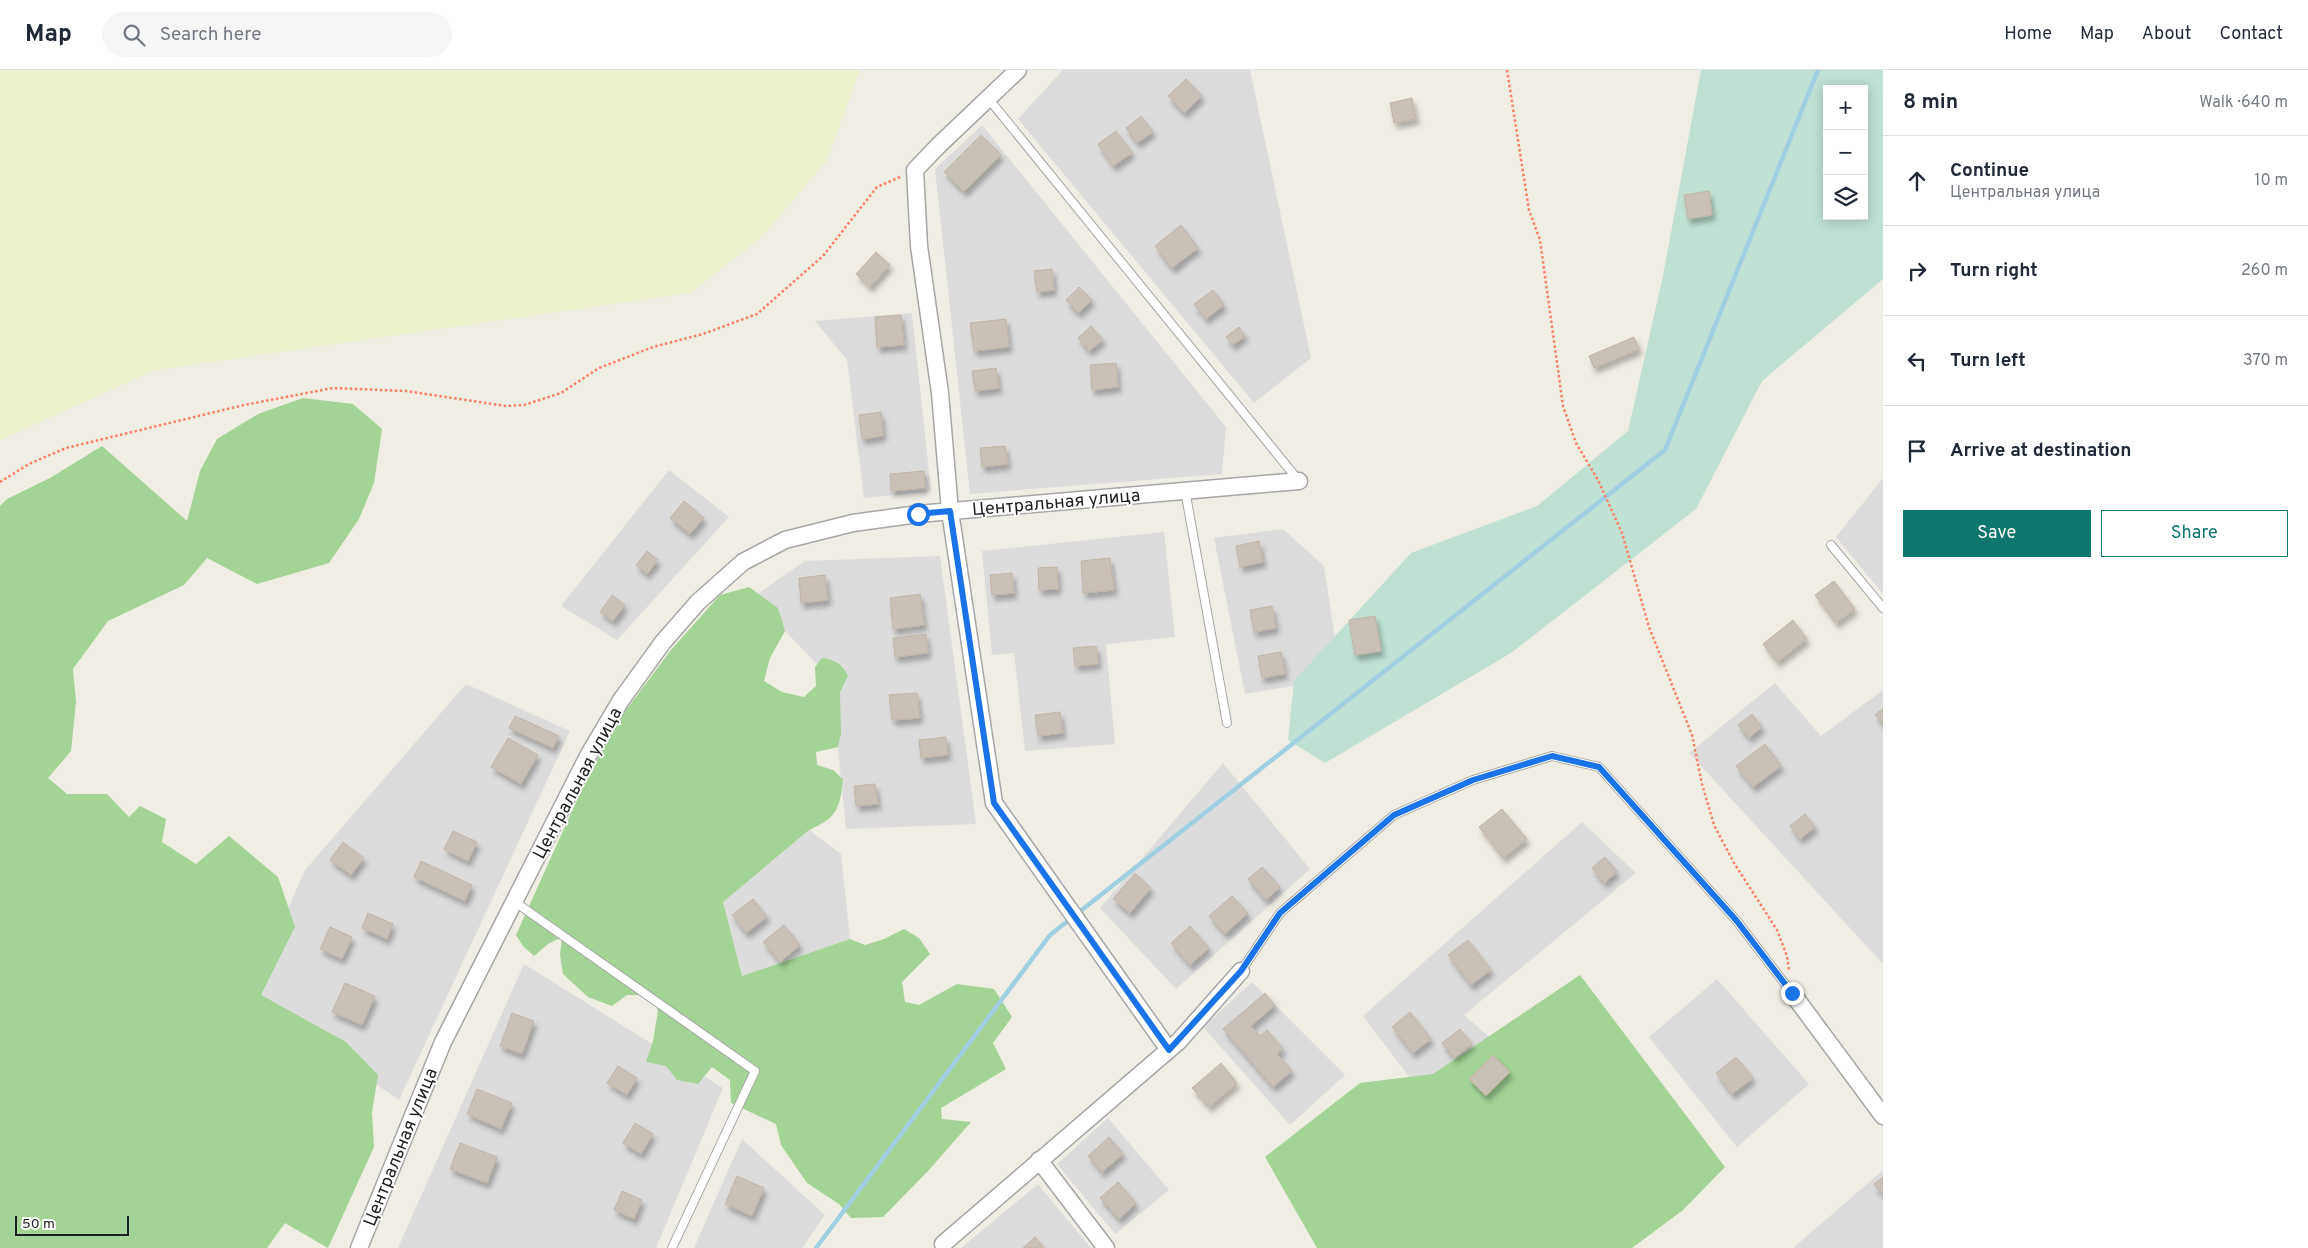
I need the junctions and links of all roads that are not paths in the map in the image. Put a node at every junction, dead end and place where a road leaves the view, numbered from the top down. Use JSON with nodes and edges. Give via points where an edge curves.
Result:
{"nodes":[{"id":1,"x":1018,"y":70,"type":"edge"},
{"id":2,"x":988,"y":97,"type":"junction"},
{"id":3,"x":1299,"y":481,"type":"joint"},
{"id":4,"x":1185,"y":490,"type":"junction"},
{"id":5,"x":950,"y":511,"type":"junction"},
{"id":6,"x":1831,"y":545,"type":"dead end"},
{"id":7,"x":1883,"y":608,"type":"edge"},
{"id":8,"x":1226,"y":723,"type":"dead end"},
{"id":9,"x":515,"y":902,"type":"junction"},
{"id":10,"x":1241,"y":971,"type":"joint"},
{"id":11,"x":1792,"y":993,"type":"joint"},
{"id":12,"x":1169,"y":1050,"type":"junction"},
{"id":13,"x":1883,"y":1116,"type":"edge"},
{"id":14,"x":1039,"y":1160,"type":"junction"},
{"id":15,"x":943,"y":1244,"type":"dead end"},
{"id":16,"x":359,"y":1248,"type":"edge"},
{"id":17,"x":672,"y":1248,"type":"edge"},
{"id":18,"x":1106,"y":1248,"type":"edge"}],
"edges":[{"from":1,"to":2,"type":"street"},
{"from":2,"to":3,"type":"lane"},
{"from":2,"to":5,"type":"street","via":[[915,170],[919,246],[940,393]]},
{"from":3,"to":4,"type":"street","name":"Центральная улица"},
{"from":4,"to":5,"type":"street","name":"Центральная улица"},
{"from":4,"to":8,"type":"lane"},
{"from":5,"to":9,"type":"street","name":"Центральная улица","via":[[853,523],[785,540],[743,562],[698,602],[620,700],[589,754]]},
{"from":5,"to":12,"type":"street","via":[[994,803]]},
{"from":6,"to":7,"type":"lane"},
{"from":9,"to":16,"type":"street","name":"Центральная улица","via":[[443,1042]]},
{"from":9,"to":17,"type":"lane","via":[[755,1070]]},
{"from":10,"to":11,"type":"lane","via":[[1280,913],[1394,815],[1473,780],[1552,756],[1599,767],[1736,920]]},
{"from":10,"to":12,"type":"street"},
{"from":11,"to":13,"type":"street"},
{"from":12,"to":14,"type":"street"},
{"from":14,"to":15,"type":"street"},
{"from":14,"to":18,"type":"street"}]}
